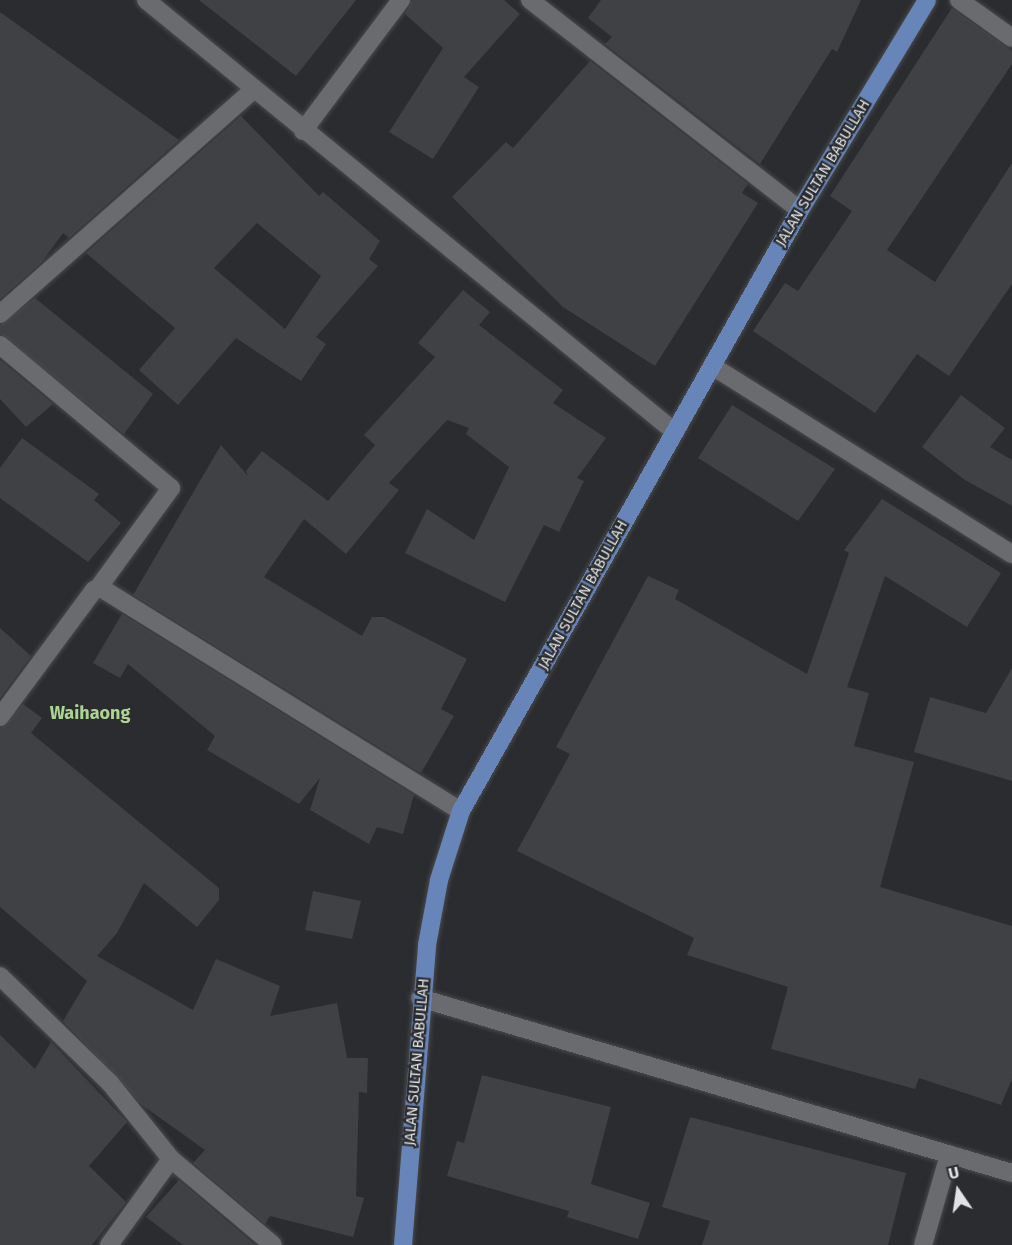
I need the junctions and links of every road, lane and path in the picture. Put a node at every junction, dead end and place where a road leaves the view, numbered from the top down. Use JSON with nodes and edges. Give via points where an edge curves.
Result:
{"nodes":[{"id":1,"x":146,"y":0,"type":"edge"},
{"id":2,"x":401,"y":0,"type":"edge"},
{"id":3,"x":530,"y":0,"type":"edge"},
{"id":4,"x":927,"y":0,"type":"edge"},
{"id":5,"x":959,"y":0,"type":"edge"},
{"id":6,"x":1012,"y":38,"type":"edge"},
{"id":7,"x":253,"y":90,"type":"junction"},
{"id":8,"x":303,"y":131,"type":"junction"},
{"id":9,"x":800,"y":210,"type":"junction"},
{"id":10,"x":0,"y":314,"type":"edge"},
{"id":11,"x":0,"y":345,"type":"edge"},
{"id":12,"x":712,"y":366,"type":"junction"},
{"id":13,"x":675,"y":432,"type":"junction"},
{"id":14,"x":1012,"y":554,"type":"edge"},
{"id":15,"x":98,"y":588,"type":"junction"},
{"id":16,"x":0,"y":717,"type":"edge"},
{"id":17,"x":461,"y":811,"type":"junction"},
{"id":18,"x":0,"y":976,"type":"edge"},
{"id":19,"x":420,"y":998,"type":"junction"},
{"id":20,"x":949,"y":1155,"type":"junction"},
{"id":21,"x":171,"y":1159,"type":"junction"},
{"id":22,"x":1012,"y":1173,"type":"edge"},
{"id":23,"x":109,"y":1245,"type":"edge"},
{"id":24,"x":273,"y":1245,"type":"edge"},
{"id":25,"x":403,"y":1245,"type":"edge"},
{"id":26,"x":923,"y":1245,"type":"edge"}],
"edges":[{"from":1,"to":7,"type":"street"},
{"from":2,"to":8,"type":"street"},
{"from":3,"to":9,"type":"street"},
{"from":4,"to":9,"type":"main road","name":"JALAN SULTAN BABULLAH"},
{"from":5,"to":6,"type":"street"},
{"from":7,"to":8,"type":"street"},
{"from":7,"to":10,"type":"street"},
{"from":8,"to":13,"type":"street"},
{"from":9,"to":12,"type":"main road","name":"JALAN SULTAN BABULLAH"},
{"from":11,"to":15,"type":"street","via":[[171,488]]},
{"from":12,"to":13,"type":"main road","name":"JALAN SULTAN BABULLAH"},
{"from":12,"to":14,"type":"street"},
{"from":13,"to":17,"type":"main road","name":"JALAN SULTAN BABULLAH"},
{"from":15,"to":16,"type":"street"},
{"from":15,"to":17,"type":"street"},
{"from":17,"to":19,"type":"main road","name":"JALAN SULTAN BABULLAH","via":[[439,880]]},
{"from":18,"to":21,"type":"street","via":[[110,1083]]},
{"from":19,"to":20,"type":"street"},
{"from":19,"to":25,"type":"main road","name":"JALAN SULTAN BABULLAH"},
{"from":20,"to":22,"type":"street"},
{"from":20,"to":26,"type":"street"},
{"from":21,"to":23,"type":"street"},
{"from":21,"to":24,"type":"street"}]}
